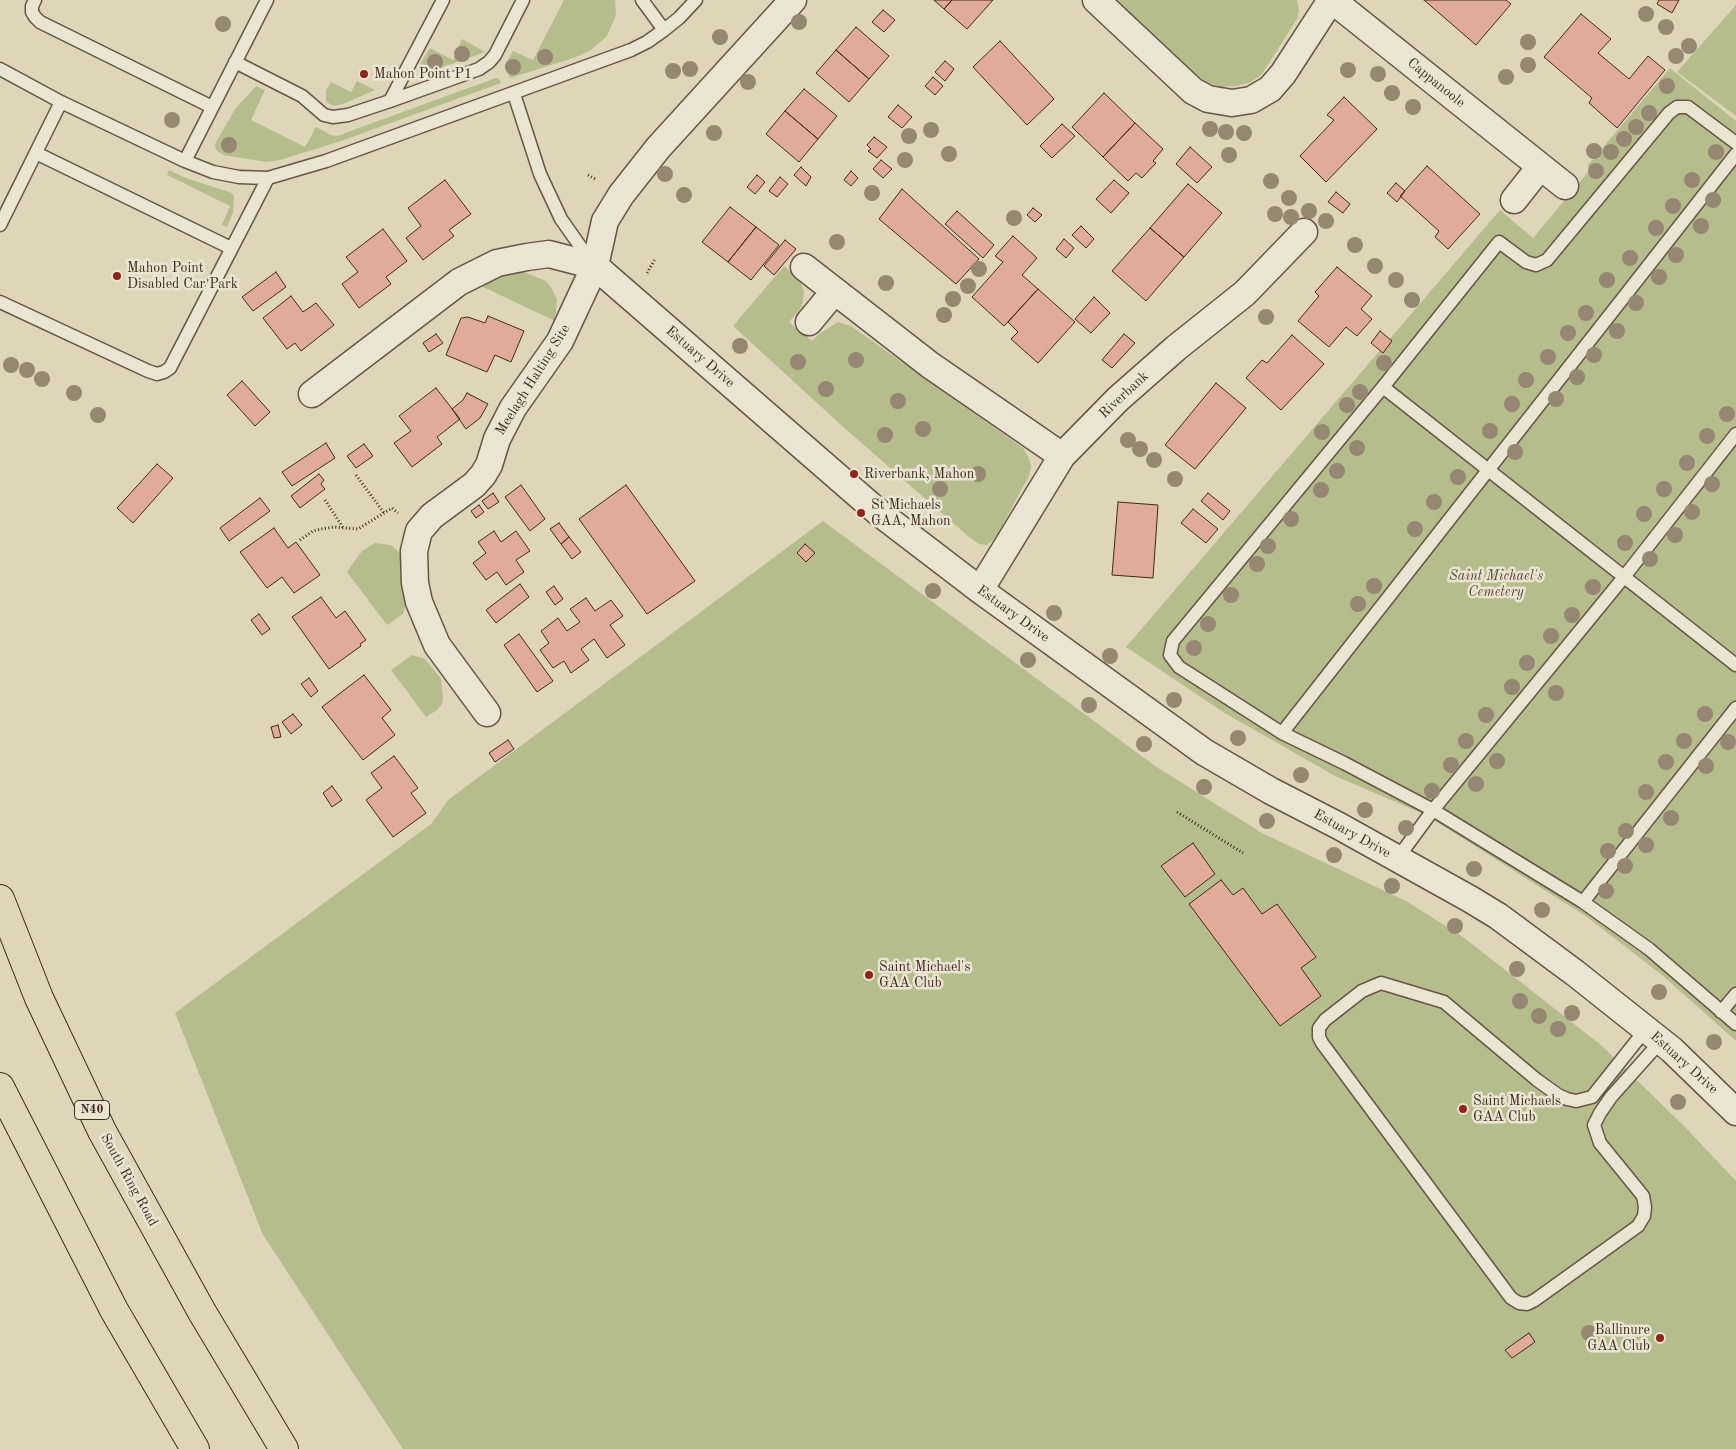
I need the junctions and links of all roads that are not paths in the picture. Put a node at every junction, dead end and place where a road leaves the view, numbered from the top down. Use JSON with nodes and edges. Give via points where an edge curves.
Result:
{"nodes":[{"id":1,"x":35,"y":0,"type":"edge"},
{"id":2,"x":267,"y":0,"type":"edge"},
{"id":3,"x":443,"y":0,"type":"edge"},
{"id":4,"x":523,"y":0,"type":"edge"},
{"id":5,"x":642,"y":0,"type":"edge"},
{"id":6,"x":696,"y":0,"type":"edge"},
{"id":7,"x":792,"y":0,"type":"edge"},
{"id":8,"x":1096,"y":0,"type":"edge"},
{"id":9,"x":1332,"y":0,"type":"edge"},
{"id":10,"x":664,"y":30,"type":"junction"},
{"id":11,"x":235,"y":62,"type":"junction"},
{"id":12,"x":0,"y":69,"type":"edge"},
{"id":13,"x":514,"y":94,"type":"junction"},
{"id":14,"x":390,"y":101,"type":"junction"},
{"id":15,"x":61,"y":102,"type":"junction"},
{"id":16,"x":212,"y":107,"type":"junction"},
{"id":17,"x":1736,"y":143,"type":"edge"},
{"id":18,"x":36,"y":153,"type":"junction"},
{"id":19,"x":1736,"y":154,"type":"edge"},
{"id":20,"x":185,"y":161,"type":"junction"},
{"id":21,"x":1540,"y":167,"type":"junction"},
{"id":22,"x":268,"y":178,"type":"junction"},
{"id":23,"x":1565,"y":186,"type":"dead end"},
{"id":24,"x":1514,"y":200,"type":"dead end"},
{"id":25,"x":0,"y":225,"type":"edge"},
{"id":26,"x":1304,"y":232,"type":"dead end"},
{"id":27,"x":232,"y":248,"type":"junction"},
{"id":28,"x":595,"y":266,"type":"junction"},
{"id":29,"x":804,"y":267,"type":"dead end"},
{"id":30,"x":834,"y":292,"type":"junction"},
{"id":31,"x":0,"y":302,"type":"edge"},
{"id":32,"x":809,"y":322,"type":"dead end"},
{"id":33,"x":1383,"y":387,"type":"junction"},
{"id":34,"x":312,"y":394,"type":"dead end"},
{"id":35,"x":1736,"y":434,"type":"edge"},
{"id":36,"x":1062,"y":456,"type":"junction"},
{"id":37,"x":1489,"y":470,"type":"junction"},
{"id":38,"x":1624,"y":577,"type":"junction"},
{"id":39,"x":980,"y":590,"type":"junction"},
{"id":40,"x":1736,"y":665,"type":"edge"},
{"id":41,"x":1736,"y":708,"type":"edge"},
{"id":42,"x":487,"y":713,"type":"dead end"},
{"id":43,"x":1282,"y":733,"type":"junction"},
{"id":44,"x":1433,"y":810,"type":"junction"},
{"id":45,"x":1398,"y":859,"type":"junction"},
{"id":46,"x":0,"y":899,"type":"edge"},
{"id":47,"x":1583,"y":902,"type":"junction"},
{"id":48,"x":1736,"y":994,"type":"edge"},
{"id":49,"x":1721,"y":1012,"type":"junction"},
{"id":50,"x":1736,"y":1024,"type":"edge"},
{"id":51,"x":1653,"y":1035,"type":"junction"},
{"id":52,"x":0,"y":1087,"type":"edge"},
{"id":53,"x":1736,"y":1112,"type":"edge"},
{"id":54,"x":195,"y":1449,"type":"edge"},
{"id":55,"x":284,"y":1449,"type":"edge"}],
"edges":[{"from":1,"to":16,"type":"lane","via":[[32,12],[40,22]]},
{"from":2,"to":11,"type":"lane"},
{"from":3,"to":14,"type":"lane"},
{"from":4,"to":14,"type":"lane","via":[[489,62],[479,69]]},
{"from":5,"to":10,"type":"lane"},
{"from":6,"to":10,"type":"lane"},
{"from":7,"to":28,"type":"street","via":[[658,148],[621,195],[605,221]]},
{"from":8,"to":9,"type":"street","via":[[1192,91],[1208,99],[1232,103],[1251,100],[1270,89]]},
{"from":9,"to":21,"type":"street","name":"Cappanoole"},
{"from":10,"to":13,"type":"lane","via":[[631,50]]},
{"from":11,"to":14,"type":"lane","via":[[302,96],[324,115],[348,115]]},
{"from":11,"to":16,"type":"lane"},
{"from":12,"to":15,"type":"lane"},
{"from":13,"to":22,"type":"lane","via":[[326,161]]},
{"from":13,"to":28,"type":"lane","via":[[540,174],[561,219]]},
{"from":15,"to":18,"type":"lane"},
{"from":15,"to":20,"type":"lane"},
{"from":16,"to":20,"type":"lane"},
{"from":17,"to":33,"type":"lane","via":[[1688,107],[1677,107],[1547,260],[1536,264],[1526,262],[1499,242]]},
{"from":18,"to":25,"type":"lane"},
{"from":18,"to":27,"type":"lane"},
{"from":19,"to":37,"type":"lane"},
{"from":20,"to":22,"type":"lane","via":[[213,172]]},
{"from":21,"to":23,"type":"street","name":"Cappanoole"},
{"from":21,"to":24,"type":"street"},
{"from":22,"to":27,"type":"lane"},
{"from":26,"to":36,"type":"street","name":"Riverbank","via":[[1245,293],[1118,399]]},
{"from":27,"to":31,"type":"lane","via":[[170,368],[156,374]]},
{"from":28,"to":34,"type":"street","via":[[549,254],[497,263],[460,282]]},
{"from":28,"to":39,"type":"street","name":"Estuary Drive","via":[[878,512]]},
{"from":28,"to":42,"type":"street","name":"Meelagh Halting Site","via":[[560,340],[513,408],[483,476],[432,516],[419,531],[414,551],[419,602],[437,645]]},
{"from":29,"to":30,"type":"street"},
{"from":30,"to":32,"type":"street"},
{"from":30,"to":36,"type":"street","via":[[930,365]]},
{"from":33,"to":37,"type":"lane"},
{"from":33,"to":43,"type":"lane","via":[[1173,641],[1170,655],[1179,668]]},
{"from":35,"to":38,"type":"lane"},
{"from":36,"to":39,"type":"street","name":"Riverbank"},
{"from":37,"to":38,"type":"lane"},
{"from":37,"to":43,"type":"lane"},
{"from":38,"to":40,"type":"lane"},
{"from":38,"to":44,"type":"lane"},
{"from":39,"to":45,"type":"street","name":"Estuary Drive","via":[[1204,752]]},
{"from":41,"to":47,"type":"lane"},
{"from":43,"to":44,"type":"lane"},
{"from":44,"to":45,"type":"lane"},
{"from":44,"to":47,"type":"lane"},
{"from":45,"to":51,"type":"street","name":"Estuary Drive","via":[[1498,916]]},
{"from":46,"to":55,"type":"highway","name":"South Ring Road","number":"N40","via":[[39,998],[102,1131],[202,1312]]},
{"from":47,"to":49,"type":"lane","via":[[1649,949]]},
{"from":48,"to":49,"type":"lane"},
{"from":49,"to":50,"type":"lane"},
{"from":51,"to":51,"type":"lane","via":[[1594,1125],[1600,1143],[1644,1196],[1644,1216],[1638,1226],[1528,1304],[1511,1298],[1322,1043],[1319,1028],[1362,991],[1381,983],[1444,1002],[1537,1080],[1566,1099],[1576,1101],[1592,1097]]},
{"from":51,"to":53,"type":"street","name":"Estuary Drive"},
{"from":52,"to":54,"type":"highway","via":[[114,1310]]}]}
